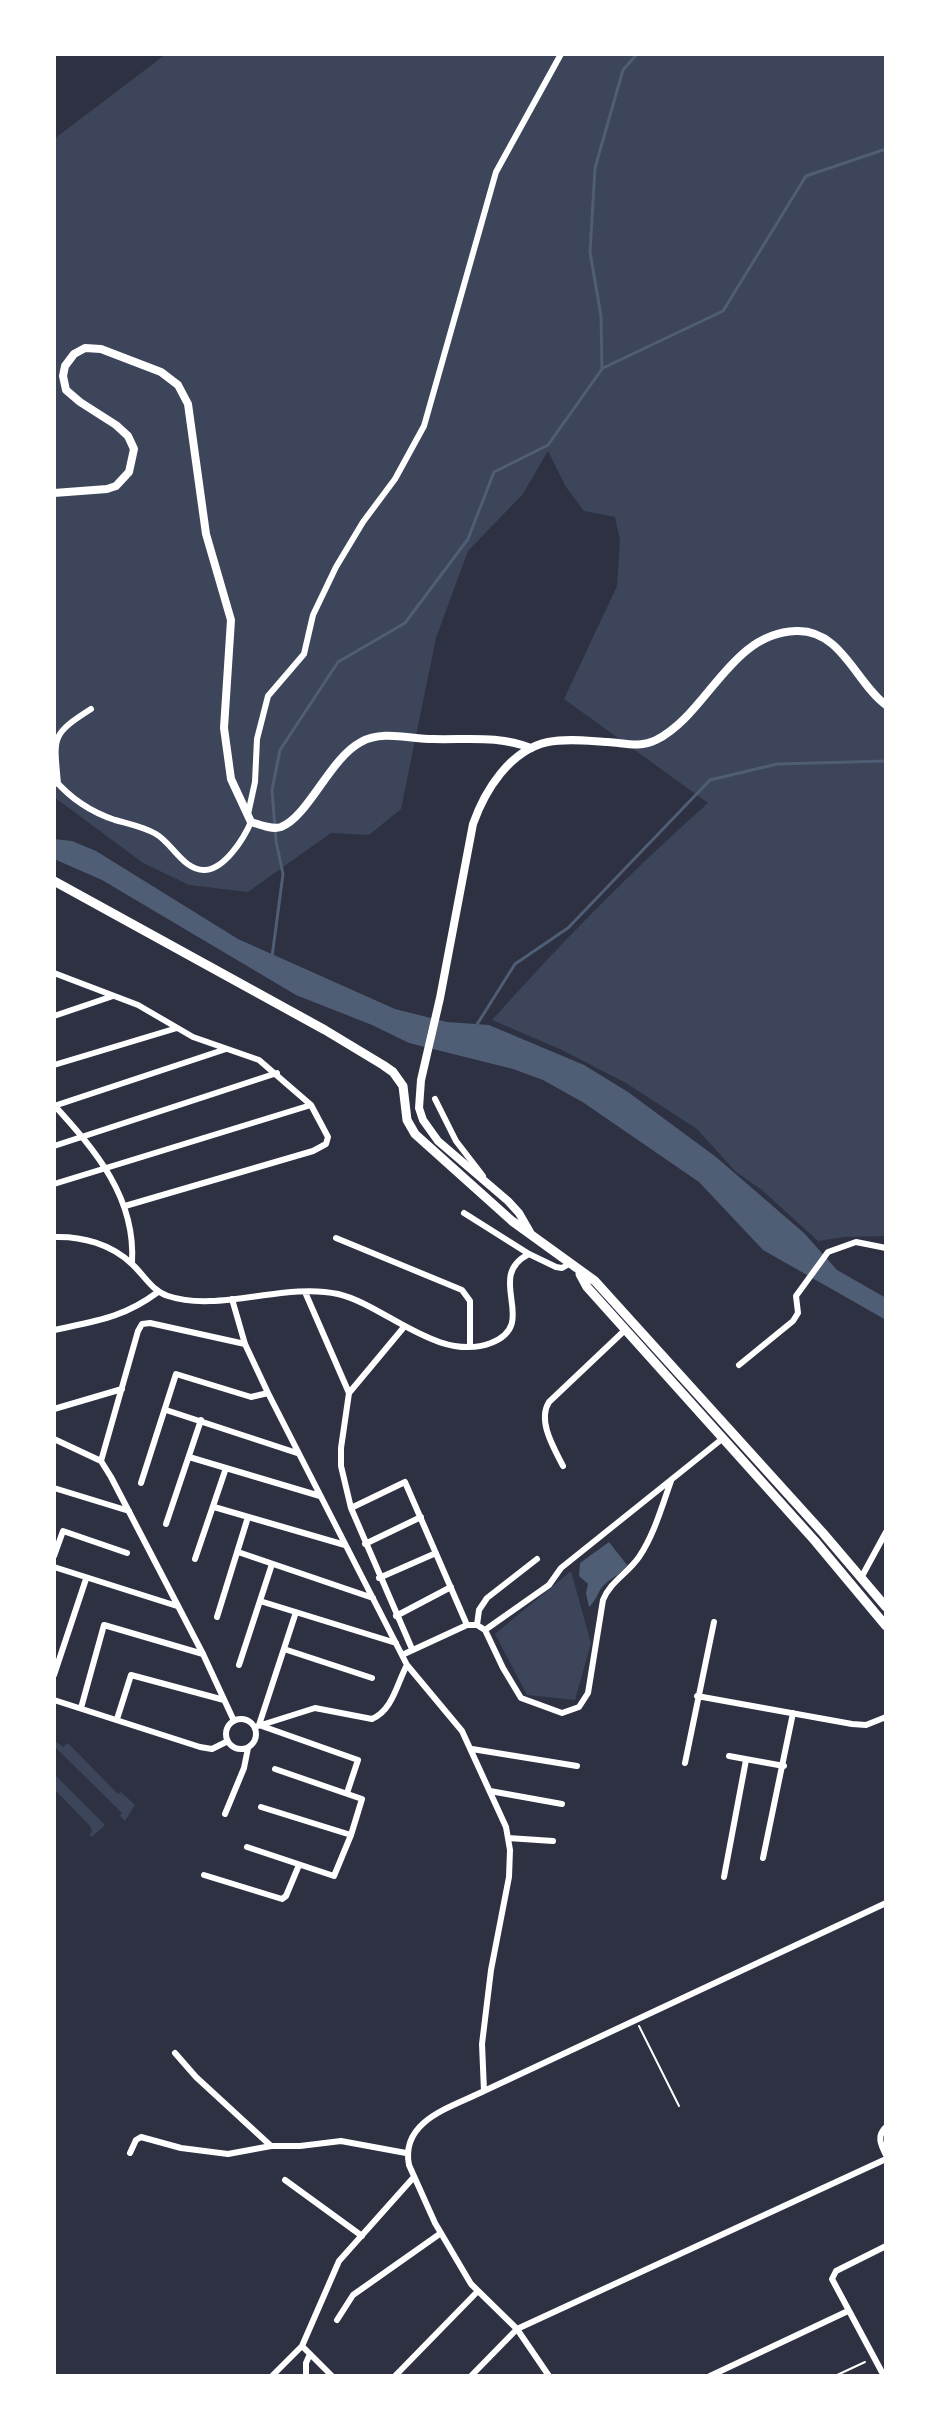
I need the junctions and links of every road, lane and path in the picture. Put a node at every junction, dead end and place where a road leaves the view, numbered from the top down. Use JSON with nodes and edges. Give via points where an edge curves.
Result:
{"nodes":[{"id":1,"x":561,"y":54,"type":"edge"},
{"id":2,"x":54,"y":493,"type":"edge"},
{"id":3,"x":886,"y":705,"type":"edge"},
{"id":4,"x":91,"y":709,"type":"dead end"},
{"id":5,"x":531,"y":748,"type":"junction"},
{"id":6,"x":56,"y":781,"type":"edge"},
{"id":7,"x":250,"y":818,"type":"junction"},
{"id":8,"x":54,"y":881,"type":"edge"},
{"id":9,"x":54,"y":973,"type":"edge"},
{"id":10,"x":113,"y":996,"type":"junction"},
{"id":11,"x":54,"y":1016,"type":"edge"},
{"id":12,"x":177,"y":1028,"type":"junction"},
{"id":13,"x":226,"y":1049,"type":"junction"},
{"id":14,"x":54,"y":1065,"type":"edge"},
{"id":15,"x":277,"y":1073,"type":"junction"},
{"id":16,"x":435,"y":1099,"type":"dead end"},
{"id":17,"x":311,"y":1105,"type":"junction"},
{"id":18,"x":54,"y":1106,"type":"edge"},
{"id":19,"x":82,"y":1136,"type":"junction"},
{"id":20,"x":54,"y":1146,"type":"edge"},
{"id":21,"x":105,"y":1167,"type":"junction"},
{"id":22,"x":54,"y":1184,"type":"edge"},
{"id":23,"x":492,"y":1188,"type":"junction"},
{"id":24,"x":125,"y":1206,"type":"junction"},
{"id":25,"x":464,"y":1213,"type":"dead end"},
{"id":26,"x":530,"y":1232,"type":"junction"},
{"id":27,"x":54,"y":1237,"type":"edge"},
{"id":28,"x":336,"y":1238,"type":"dead end"},
{"id":29,"x":886,"y":1248,"type":"edge"},
{"id":30,"x":529,"y":1254,"type":"junction"},
{"id":31,"x":132,"y":1263,"type":"junction"},
{"id":32,"x":569,"y":1264,"type":"junction"},
{"id":33,"x":578,"y":1271,"type":"junction"},
{"id":34,"x":158,"y":1292,"type":"junction"},
{"id":35,"x":305,"y":1292,"type":"junction"},
{"id":36,"x":232,"y":1299,"type":"junction"},
{"id":37,"x":404,"y":1327,"type":"junction"},
{"id":38,"x":54,"y":1330,"type":"edge"},
{"id":39,"x":625,"y":1330,"type":"junction"},
{"id":40,"x":245,"y":1344,"type":"junction"},
{"id":41,"x":470,"y":1346,"type":"junction"},
{"id":42,"x":739,"y":1365,"type":"dead end"},
{"id":43,"x":122,"y":1389,"type":"junction"},
{"id":44,"x":268,"y":1393,"type":"junction"},
{"id":45,"x":349,"y":1393,"type":"junction"},
{"id":46,"x":54,"y":1409,"type":"edge"},
{"id":47,"x":166,"y":1410,"type":"junction"},
{"id":48,"x":201,"y":1420,"type":"junction"},
{"id":49,"x":54,"y":1439,"type":"edge"},
{"id":50,"x":722,"y":1439,"type":"junction"},
{"id":51,"x":297,"y":1453,"type":"junction"},
{"id":52,"x":189,"y":1457,"type":"junction"},
{"id":53,"x":101,"y":1461,"type":"junction"},
{"id":54,"x":563,"y":1466,"type":"dead end"},
{"id":55,"x":226,"y":1468,"type":"junction"},
{"id":56,"x":671,"y":1481,"type":"junction"},
{"id":57,"x":141,"y":1483,"type":"dead end"},
{"id":58,"x":54,"y":1488,"type":"edge"},
{"id":59,"x":321,"y":1496,"type":"junction"},
{"id":60,"x":214,"y":1507,"type":"junction"},
{"id":61,"x":351,"y":1508,"type":"junction"},
{"id":62,"x":129,"y":1511,"type":"junction"},
{"id":63,"x":248,"y":1517,"type":"junction"},
{"id":64,"x":421,"y":1517,"type":"junction"},
{"id":65,"x":166,"y":1524,"type":"dead end"},
{"id":66,"x":886,"y":1532,"type":"edge"},
{"id":67,"x":365,"y":1544,"type":"junction"},
{"id":68,"x":346,"y":1545,"type":"junction"},
{"id":69,"x":238,"y":1552,"type":"junction"},
{"id":70,"x":127,"y":1553,"type":"dead end"},
{"id":71,"x":436,"y":1553,"type":"junction"},
{"id":72,"x":54,"y":1556,"type":"edge"},
{"id":73,"x":195,"y":1559,"type":"dead end"},
{"id":74,"x":537,"y":1559,"type":"dead end"},
{"id":75,"x":272,"y":1564,"type":"junction"},
{"id":76,"x":54,"y":1567,"type":"edge"},
{"id":77,"x":861,"y":1577,"type":"junction"},
{"id":78,"x":379,"y":1578,"type":"junction"},
{"id":79,"x":86,"y":1579,"type":"junction"},
{"id":80,"x":451,"y":1587,"type":"junction"},
{"id":81,"x":854,"y":1587,"type":"junction"},
{"id":82,"x":373,"y":1598,"type":"junction"},
{"id":83,"x":260,"y":1601,"type":"junction"},
{"id":84,"x":177,"y":1606,"type":"junction"},
{"id":85,"x":886,"y":1607,"type":"edge"},
{"id":86,"x":296,"y":1612,"type":"junction"},
{"id":87,"x":396,"y":1616,"type":"junction"},
{"id":88,"x":217,"y":1617,"type":"dead end"},
{"id":89,"x":714,"y":1622,"type":"dead end"},
{"id":90,"x":467,"y":1625,"type":"junction"},
{"id":91,"x":477,"y":1625,"type":"junction"},
{"id":92,"x":886,"y":1626,"type":"edge"},
{"id":93,"x":485,"y":1630,"type":"junction"},
{"id":94,"x":396,"y":1643,"type":"junction"},
{"id":95,"x":284,"y":1649,"type":"junction"},
{"id":96,"x":412,"y":1649,"type":"junction"},
{"id":97,"x":203,"y":1654,"type":"junction"},
{"id":98,"x":402,"y":1655,"type":"junction"},
{"id":99,"x":239,"y":1665,"type":"dead end"},
{"id":100,"x":407,"y":1665,"type":"junction"},
{"id":101,"x":54,"y":1675,"type":"edge"},
{"id":102,"x":372,"y":1678,"type":"dead end"},
{"id":103,"x":697,"y":1696,"type":"junction"},
{"id":104,"x":54,"y":1700,"type":"edge"},
{"id":105,"x":224,"y":1700,"type":"junction"},
{"id":106,"x":81,"y":1708,"type":"junction"},
{"id":107,"x":793,"y":1713,"type":"junction"},
{"id":108,"x":886,"y":1717,"type":"edge"},
{"id":109,"x":117,"y":1719,"type":"junction"},
{"id":110,"x":234,"y":1721,"type":"junction"},
{"id":111,"x":257,"y":1726,"type":"junction"},
{"id":112,"x":228,"y":1741,"type":"junction"},
{"id":113,"x":248,"y":1748,"type":"junction"},
{"id":114,"x":472,"y":1749,"type":"junction"},
{"id":115,"x":729,"y":1756,"type":"dead end"},
{"id":116,"x":746,"y":1760,"type":"junction"},
{"id":117,"x":685,"y":1763,"type":"dead end"},
{"id":118,"x":577,"y":1766,"type":"dead end"},
{"id":119,"x":784,"y":1766,"type":"junction"},
{"id":120,"x":275,"y":1769,"type":"dead end"},
{"id":121,"x":490,"y":1791,"type":"junction"},
{"id":122,"x":347,"y":1793,"type":"junction"},
{"id":123,"x":562,"y":1804,"type":"dead end"},
{"id":124,"x":261,"y":1807,"type":"dead end"},
{"id":125,"x":225,"y":1814,"type":"dead end"},
{"id":126,"x":351,"y":1835,"type":"junction"},
{"id":127,"x":508,"y":1838,"type":"junction"},
{"id":128,"x":553,"y":1841,"type":"dead end"},
{"id":129,"x":247,"y":1847,"type":"dead end"},
{"id":130,"x":763,"y":1858,"type":"dead end"},
{"id":131,"x":299,"y":1865,"type":"junction"},
{"id":132,"x":204,"y":1875,"type":"dead end"},
{"id":133,"x":724,"y":1877,"type":"dead end"},
{"id":134,"x":886,"y":1903,"type":"edge"},
{"id":135,"x":636,"y":2022,"type":"junction"},
{"id":136,"x":175,"y":2053,"type":"dead end"},
{"id":137,"x":484,"y":2091,"type":"junction"},
{"id":138,"x":679,"y":2106,"type":"dead end"},
{"id":139,"x":886,"y":2127,"type":"edge"},
{"id":140,"x":271,"y":2146,"type":"junction"},
{"id":141,"x":130,"y":2153,"type":"dead end"},
{"id":142,"x":406,"y":2153,"type":"junction"},
{"id":143,"x":886,"y":2157,"type":"edge"},
{"id":144,"x":413,"y":2178,"type":"junction"},
{"id":145,"x":285,"y":2180,"type":"dead end"},
{"id":146,"x":441,"y":2233,"type":"junction"},
{"id":147,"x":362,"y":2236,"type":"junction"},
{"id":148,"x":886,"y":2246,"type":"edge"},
{"id":149,"x":478,"y":2291,"type":"junction"},
{"id":150,"x":848,"y":2311,"type":"junction"},
{"id":151,"x":337,"y":2320,"type":"dead end"},
{"id":152,"x":517,"y":2329,"type":"junction"},
{"id":153,"x":302,"y":2346,"type":"junction"},
{"id":154,"x":310,"y":2354,"type":"junction"},
{"id":155,"x":874,"y":2358,"type":"junction"},
{"id":156,"x":272,"y":2376,"type":"edge"},
{"id":157,"x":306,"y":2376,"type":"edge"},
{"id":158,"x":332,"y":2376,"type":"edge"},
{"id":159,"x":395,"y":2376,"type":"edge"},
{"id":160,"x":471,"y":2376,"type":"edge"},
{"id":161,"x":549,"y":2376,"type":"edge"},
{"id":162,"x":710,"y":2376,"type":"edge"},
{"id":163,"x":835,"y":2376,"type":"edge"},
{"id":164,"x":884,"y":2376,"type":"edge"}],
"edges":[{"from":1,"to":7,"type":"street","via":[[496,172],[424,426],[336,567],[313,615],[304,654],[268,696],[257,739]]},
{"from":2,"to":7,"type":"street","via":[[116,486],[129,472],[134,449],[116,425],[66,390],[65,366],[74,354],[101,349],[161,372],[178,385],[188,404],[206,534],[231,620],[224,728],[231,779]]},
{"from":3,"to":5,"type":"street","via":[[836,647],[799,630],[778,632],[740,655],[670,732],[653,742],[559,741]]},
{"from":4,"to":6,"type":"street","via":[[60,731],[55,742]]},
{"from":5,"to":7,"type":"street","via":[[488,738],[365,739],[332,768],[282,827]]},
{"from":5,"to":23,"type":"street","via":[[495,781],[473,824],[421,1080],[419,1108],[430,1132]]},
{"from":6,"to":7,"type":"street","via":[[87,807],[151,831],[199,869],[221,863],[245,836]]},
{"from":8,"to":26,"type":"main road","via":[[393,1072],[403,1086],[407,1120],[415,1134]]},
{"from":9,"to":10,"type":"street"},
{"from":10,"to":11,"type":"street"},
{"from":10,"to":12,"type":"street"},
{"from":12,"to":13,"type":"street"},
{"from":12,"to":14,"type":"street"},
{"from":13,"to":15,"type":"street","via":[[259,1060]]},
{"from":13,"to":18,"type":"street"},
{"from":15,"to":17,"type":"street"},
{"from":15,"to":19,"type":"street"},
{"from":16,"to":23,"type":"street","via":[[456,1141]]},
{"from":17,"to":21,"type":"street"},
{"from":17,"to":24,"type":"street","via":[[328,1137],[320,1148]]},
{"from":18,"to":19,"type":"street"},
{"from":19,"to":20,"type":"street"},
{"from":19,"to":21,"type":"street"},
{"from":21,"to":22,"type":"street"},
{"from":21,"to":24,"type":"street"},
{"from":23,"to":26,"type":"street","via":[[519,1213]]},
{"from":24,"to":31,"type":"street"},
{"from":25,"to":30,"type":"street"},
{"from":26,"to":32,"type":"main road"},
{"from":27,"to":31,"type":"street","via":[[98,1243]]},
{"from":28,"to":41,"type":"street","via":[[462,1290],[470,1301]]},
{"from":29,"to":42,"type":"street","via":[[856,1242],[828,1252],[796,1296],[798,1313],[793,1321]]},
{"from":30,"to":32,"type":"street","via":[[556,1267]]},
{"from":30,"to":41,"type":"street","via":[[509,1273],[514,1316],[509,1331],[490,1343]]},
{"from":31,"to":34,"type":"street"},
{"from":32,"to":33,"type":"main road"},
{"from":33,"to":39,"type":"main road"},
{"from":33,"to":77,"type":"main road","via":[[595,1281]]},
{"from":34,"to":36,"type":"street","via":[[184,1300]]},
{"from":34,"to":38,"type":"street","via":[[118,1316]]},
{"from":35,"to":36,"type":"street"},
{"from":35,"to":37,"type":"street","via":[[347,1296]]},
{"from":35,"to":45,"type":"street"},
{"from":36,"to":40,"type":"street"},
{"from":37,"to":41,"type":"street"},
{"from":37,"to":45,"type":"street"},
{"from":39,"to":50,"type":"main road"},
{"from":39,"to":54,"type":"street","via":[[545,1409],[543,1416]]},
{"from":40,"to":43,"type":"street","via":[[142,1324]]},
{"from":40,"to":44,"type":"street"},
{"from":43,"to":46,"type":"street"},
{"from":43,"to":53,"type":"street"},
{"from":44,"to":47,"type":"street","via":[[251,1397],[177,1373]]},
{"from":44,"to":51,"type":"street"},
{"from":45,"to":61,"type":"street","via":[[341,1448]]},
{"from":47,"to":48,"type":"street"},
{"from":47,"to":57,"type":"street"},
{"from":48,"to":51,"type":"street"},
{"from":48,"to":52,"type":"street"},
{"from":49,"to":53,"type":"street"},
{"from":50,"to":56,"type":"street"},
{"from":50,"to":81,"type":"main road"},
{"from":51,"to":59,"type":"street"},
{"from":52,"to":55,"type":"street"},
{"from":52,"to":65,"type":"street"},
{"from":53,"to":62,"type":"street"},
{"from":55,"to":59,"type":"street"},
{"from":55,"to":60,"type":"street"},
{"from":56,"to":93,"type":"street","via":[[561,1568],[549,1585]]},
{"from":56,"to":93,"type":"street","via":[[645,1548],[603,1600],[588,1693],[579,1707],[562,1713],[521,1698]]},
{"from":58,"to":62,"type":"street"},
{"from":59,"to":68,"type":"street"},
{"from":60,"to":63,"type":"street"},
{"from":60,"to":73,"type":"street"},
{"from":61,"to":64,"type":"street","via":[[405,1482]]},
{"from":61,"to":67,"type":"street"},
{"from":62,"to":84,"type":"street"},
{"from":63,"to":68,"type":"street"},
{"from":63,"to":69,"type":"street"},
{"from":64,"to":67,"type":"street"},
{"from":64,"to":71,"type":"street"},
{"from":66,"to":77,"type":"street"},
{"from":67,"to":78,"type":"street"},
{"from":68,"to":82,"type":"street"},
{"from":69,"to":75,"type":"street"},
{"from":69,"to":88,"type":"street"},
{"from":70,"to":72,"type":"street","via":[[63,1531]]},
{"from":71,"to":78,"type":"street"},
{"from":71,"to":80,"type":"street"},
{"from":74,"to":91,"type":"street","via":[[487,1598]]},
{"from":75,"to":82,"type":"street"},
{"from":75,"to":83,"type":"street"},
{"from":76,"to":79,"type":"street"},
{"from":77,"to":81,"type":"street"},
{"from":77,"to":85,"type":"main road"},
{"from":78,"to":87,"type":"street"},
{"from":79,"to":84,"type":"street"},
{"from":79,"to":101,"type":"street"},
{"from":80,"to":87,"type":"street"},
{"from":80,"to":90,"type":"street"},
{"from":81,"to":92,"type":"main road"},
{"from":82,"to":94,"type":"street"},
{"from":83,"to":86,"type":"street"},
{"from":83,"to":99,"type":"street"},
{"from":84,"to":97,"type":"street"},
{"from":86,"to":94,"type":"street"},
{"from":86,"to":95,"type":"street"},
{"from":87,"to":96,"type":"street"},
{"from":89,"to":103,"type":"street"},
{"from":90,"to":91,"type":"street"},
{"from":90,"to":96,"type":"street"},
{"from":91,"to":93,"type":"street"},
{"from":94,"to":98,"type":"street"},
{"from":95,"to":102,"type":"street"},
{"from":95,"to":111,"type":"street"},
{"from":96,"to":98,"type":"street"},
{"from":97,"to":105,"type":"street"},
{"from":97,"to":106,"type":"street","via":[[104,1625]]},
{"from":98,"to":100,"type":"street"},
{"from":100,"to":111,"type":"street","via":[[388,1706],[372,1719],[315,1708]]},
{"from":100,"to":114,"type":"street"},
{"from":103,"to":107,"type":"street"},
{"from":103,"to":117,"type":"street"},
{"from":104,"to":106,"type":"street"},
{"from":105,"to":109,"type":"street","via":[[131,1675]]},
{"from":105,"to":110,"type":"street"},
{"from":106,"to":109,"type":"street"},
{"from":107,"to":108,"type":"street","via":[[866,1725]]},
{"from":107,"to":119,"type":"street"},
{"from":109,"to":112,"type":"street","via":[[200,1747],[212,1749]]},
{"from":110,"to":111,"type":"street"},
{"from":110,"to":112,"type":"street","via":[[227,1728]]},
{"from":111,"to":113,"type":"street","via":[[257,1737]]},
{"from":111,"to":122,"type":"street","via":[[358,1760]]},
{"from":112,"to":113,"type":"street","via":[[238,1749]]},
{"from":113,"to":125,"type":"street"},
{"from":114,"to":118,"type":"street"},
{"from":114,"to":121,"type":"street"},
{"from":115,"to":116,"type":"street"},
{"from":116,"to":119,"type":"street"},
{"from":116,"to":133,"type":"street"},
{"from":119,"to":130,"type":"street"},
{"from":120,"to":122,"type":"street"},
{"from":121,"to":123,"type":"street"},
{"from":121,"to":127,"type":"street"},
{"from":122,"to":126,"type":"street","via":[[362,1801]]},
{"from":124,"to":126,"type":"street"},
{"from":126,"to":131,"type":"street","via":[[335,1876]]},
{"from":127,"to":128,"type":"street"},
{"from":127,"to":137,"type":"street","via":[[509,1877],[482,2044]]},
{"from":129,"to":131,"type":"street"},
{"from":131,"to":132,"type":"street","via":[[282,1899]]},
{"from":134,"to":135,"type":"street"},
{"from":135,"to":137,"type":"street"},
{"from":135,"to":138,"type":"path"},
{"from":136,"to":140,"type":"street"},
{"from":137,"to":142,"type":"street","via":[[420,2125]]},
{"from":139,"to":143,"type":"street","via":[[880,2133]]},
{"from":140,"to":141,"type":"street","via":[[228,2154],[141,2137]]},
{"from":140,"to":142,"type":"street","via":[[341,2141]]},
{"from":142,"to":144,"type":"street"},
{"from":143,"to":152,"type":"street"},
{"from":144,"to":146,"type":"street"},
{"from":144,"to":147,"type":"street"},
{"from":145,"to":147,"type":"street"},
{"from":146,"to":149,"type":"street"},
{"from":146,"to":151,"type":"street","via":[[353,2295]]},
{"from":147,"to":153,"type":"street","via":[[334,2271]]},
{"from":148,"to":150,"type":"street","via":[[833,2274]]},
{"from":149,"to":152,"type":"street"},
{"from":149,"to":159,"type":"street"},
{"from":150,"to":155,"type":"street"},
{"from":150,"to":162,"type":"street"},
{"from":152,"to":160,"type":"street"},
{"from":152,"to":161,"type":"street"},
{"from":153,"to":154,"type":"street"},
{"from":153,"to":156,"type":"street"},
{"from":154,"to":157,"type":"street"},
{"from":154,"to":158,"type":"street"},
{"from":155,"to":163,"type":"path"},
{"from":155,"to":164,"type":"street"}]}
